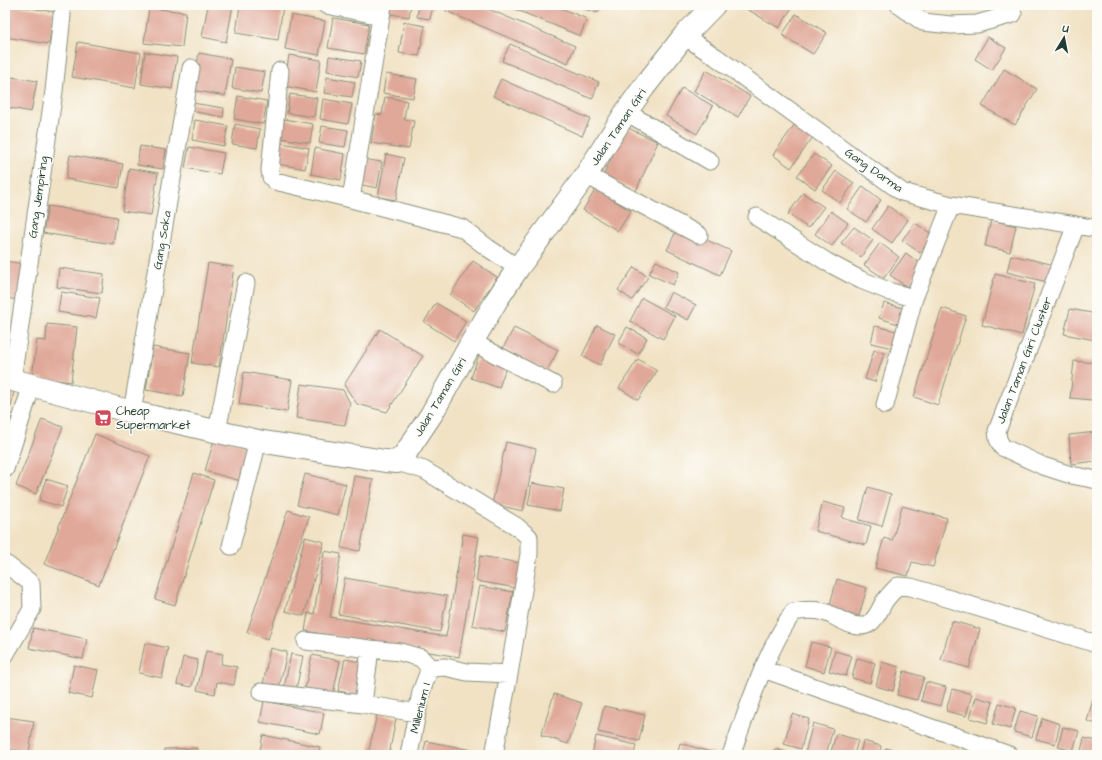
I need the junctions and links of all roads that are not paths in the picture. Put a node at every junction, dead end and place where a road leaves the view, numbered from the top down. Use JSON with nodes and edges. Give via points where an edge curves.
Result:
{"nodes":[{"id":1,"x":326,"y":5,"type":"edge"},
{"id":2,"x":714,"y":5,"type":"edge"},
{"id":3,"x":898,"y":5,"type":"edge"},
{"id":4,"x":382,"y":11,"type":"edge"},
{"id":5,"x":1013,"y":14,"type":"dead end"},
{"id":6,"x":62,"y":15,"type":"dead end"},
{"id":7,"x":684,"y":36,"type":"junction"},
{"id":8,"x":192,"y":68,"type":"dead end"},
{"id":9,"x":280,"y":70,"type":"dead end"},
{"id":10,"x":626,"y":112,"type":"junction"},
{"id":11,"x":710,"y":161,"type":"dead end"},
{"id":12,"x":586,"y":175,"type":"junction"},
{"id":13,"x":351,"y":199,"type":"junction"},
{"id":14,"x":951,"y":205,"type":"junction"},
{"id":15,"x":757,"y":217,"type":"dead end"},
{"id":16,"x":1076,"y":225,"type":"junction"},
{"id":17,"x":1097,"y":230,"type":"edge"},
{"id":18,"x":699,"y":235,"type":"dead end"},
{"id":19,"x":518,"y":268,"type":"junction"},
{"id":20,"x":246,"y":283,"type":"dead end"},
{"id":21,"x":914,"y":298,"type":"junction"},
{"id":22,"x":472,"y":342,"type":"junction"},
{"id":23,"x":16,"y":381,"type":"edge"},
{"id":24,"x":554,"y":384,"type":"dead end"},
{"id":25,"x":885,"y":405,"type":"dead end"},
{"id":26,"x":132,"y":412,"type":"junction"},
{"id":27,"x":217,"y":431,"type":"junction"},
{"id":28,"x":258,"y":440,"type":"junction"},
{"id":29,"x":398,"y":462,"type":"junction"},
{"id":30,"x":5,"y":469,"type":"edge"},
{"id":31,"x":1097,"y":480,"type":"edge"},
{"id":32,"x":230,"y":546,"type":"dead end"},
{"id":33,"x":5,"y":564,"type":"edge"},
{"id":34,"x":306,"y":641,"type":"dead end"},
{"id":35,"x":1097,"y":644,"type":"edge"},
{"id":36,"x":370,"y":649,"type":"junction"},
{"id":37,"x":5,"y":655,"type":"edge"},
{"id":38,"x":430,"y":668,"type":"junction"},
{"id":39,"x":763,"y":669,"type":"junction"},
{"id":40,"x":509,"y":674,"type":"junction"},
{"id":41,"x":261,"y":692,"type":"dead end"},
{"id":42,"x":363,"y":704,"type":"junction"},
{"id":43,"x":417,"y":713,"type":"junction"},
{"id":44,"x":495,"y":754,"type":"edge"},
{"id":45,"x":409,"y":755,"type":"edge"},
{"id":46,"x":731,"y":755,"type":"edge"},
{"id":47,"x":1010,"y":755,"type":"edge"}],
"edges":[{"from":1,"to":4,"type":"street"},
{"from":2,"to":7,"type":"street","name":"Jalan Taman Giri"},
{"from":3,"to":5,"type":"street","via":[[923,22],[952,25],[977,24]]},
{"from":4,"to":13,"type":"street"},
{"from":6,"to":23,"type":"street","name":"Gang Jempiring"},
{"from":7,"to":10,"type":"street","name":"Jalan Taman Giri"},
{"from":7,"to":14,"type":"street","name":"Gang Darma","via":[[902,192]]},
{"from":8,"to":26,"type":"street","name":"Gang Soka"},
{"from":9,"to":13,"type":"street","via":[[271,177],[275,181]]},
{"from":10,"to":11,"type":"street"},
{"from":10,"to":12,"type":"street","name":"Jalan Taman Giri"},
{"from":12,"to":18,"type":"street"},
{"from":12,"to":19,"type":"street","name":"Jalan Taman Giri"},
{"from":13,"to":19,"type":"street","via":[[462,228]]},
{"from":14,"to":16,"type":"street","name":"Gang Darma"},
{"from":14,"to":21,"type":"street"},
{"from":15,"to":21,"type":"street","via":[[827,262],[861,280]]},
{"from":16,"to":17,"type":"street","name":"Gang Darma"},
{"from":16,"to":31,"type":"street","name":"Jalan Taman Giri Cluster","via":[[997,431],[1002,447],[1043,466]]},
{"from":19,"to":22,"type":"street","name":"Jalan Taman Giri"},
{"from":20,"to":27,"type":"street"},
{"from":21,"to":25,"type":"street"},
{"from":22,"to":24,"type":"street"},
{"from":22,"to":29,"type":"street","name":"Jalan Taman Giri","via":[[431,415]]},
{"from":23,"to":26,"type":"street"},
{"from":23,"to":30,"type":"street","name":"Gang Jempiring"},
{"from":26,"to":27,"type":"street"},
{"from":27,"to":28,"type":"street"},
{"from":28,"to":29,"type":"street"},
{"from":28,"to":32,"type":"street"},
{"from":29,"to":40,"type":"street","via":[[424,470],[516,526],[529,537],[529,554]]},
{"from":33,"to":37,"type":"street","via":[[31,583],[33,602],[32,609]]},
{"from":34,"to":36,"type":"street"},
{"from":35,"to":39,"type":"street","via":[[911,587],[898,586],[884,602],[877,616],[870,623],[859,627],[811,609],[793,612]]},
{"from":36,"to":38,"type":"street","via":[[400,652],[422,658]]},
{"from":36,"to":42,"type":"street"},
{"from":38,"to":40,"type":"street","name":"Millenium 1","via":[[445,667],[467,672]]},
{"from":38,"to":43,"type":"street","name":"Millenium 1"},
{"from":39,"to":46,"type":"street"},
{"from":39,"to":47,"type":"street"},
{"from":40,"to":44,"type":"street"},
{"from":41,"to":42,"type":"street"},
{"from":42,"to":43,"type":"street"},
{"from":43,"to":45,"type":"street","name":"Millenium 1"}]}
